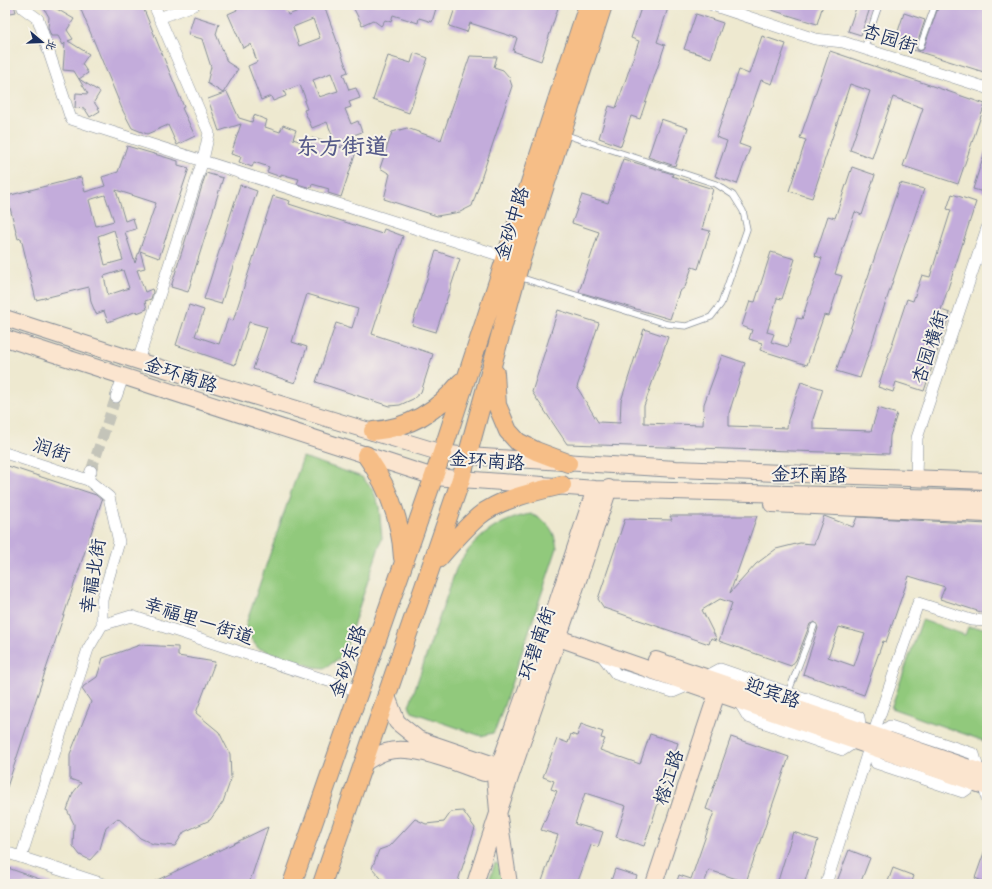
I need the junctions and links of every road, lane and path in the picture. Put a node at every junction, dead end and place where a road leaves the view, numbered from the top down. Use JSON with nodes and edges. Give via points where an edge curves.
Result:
{"nodes":[{"id":1,"x":22,"y":5,"type":"edge"},
{"id":2,"x":154,"y":5,"type":"edge"},
{"id":3,"x":194,"y":5,"type":"edge"},
{"id":4,"x":588,"y":5,"type":"edge"},
{"id":5,"x":603,"y":5,"type":"edge"},
{"id":6,"x":712,"y":5,"type":"edge"},
{"id":7,"x":879,"y":5,"type":"edge"},
{"id":8,"x":935,"y":5,"type":"edge"},
{"id":9,"x":160,"y":18,"type":"junction"},
{"id":10,"x":920,"y":47,"type":"dead end"},
{"id":11,"x":864,"y":49,"type":"junction"},
{"id":12,"x":987,"y":88,"type":"edge"},
{"id":13,"x":562,"y":134,"type":"junction"},
{"id":14,"x":203,"y":160,"type":"junction"},
{"id":15,"x":987,"y":228,"type":"edge"},
{"id":16,"x":505,"y":257,"type":"junction"},
{"id":17,"x":517,"y":276,"type":"junction"},
{"id":18,"x":5,"y":318,"type":"edge"},
{"id":19,"x":5,"y":338,"type":"edge"},
{"id":20,"x":494,"y":360,"type":"junction"},
{"id":21,"x":138,"y":361,"type":"junction"},
{"id":22,"x":467,"y":375,"type":"junction"},
{"id":23,"x":123,"y":376,"type":"junction"},
{"id":24,"x":116,"y":397,"type":"tunnel mouth"},
{"id":25,"x":373,"y":431,"type":"junction"},
{"id":26,"x":5,"y":453,"type":"edge"},
{"id":27,"x":442,"y":453,"type":"junction"},
{"id":28,"x":366,"y":455,"type":"junction"},
{"id":29,"x":468,"y":456,"type":"junction"},
{"id":30,"x":568,"y":463,"type":"junction"},
{"id":31,"x":89,"y":476,"type":"joint"},
{"id":32,"x":434,"y":476,"type":"junction"},
{"id":33,"x":916,"y":478,"type":"junction"},
{"id":34,"x":462,"y":479,"type":"junction"},
{"id":35,"x":987,"y":481,"type":"edge"},
{"id":36,"x":562,"y":485,"type":"junction"},
{"id":37,"x":607,"y":488,"type":"junction"},
{"id":38,"x":987,"y":499,"type":"edge"},
{"id":39,"x":987,"y":514,"type":"edge"},
{"id":40,"x":403,"y":565,"type":"junction"},
{"id":41,"x":431,"y":567,"type":"junction"},
{"id":42,"x":987,"y":621,"type":"edge"},
{"id":43,"x":102,"y":625,"type":"junction"},
{"id":44,"x":814,"y":626,"type":"dead end"},
{"id":45,"x":555,"y":631,"type":"junction"},
{"id":46,"x":699,"y":681,"type":"junction"},
{"id":47,"x":719,"y":688,"type":"junction"},
{"id":48,"x":359,"y":692,"type":"junction"},
{"id":49,"x":386,"y":694,"type":"junction"},
{"id":50,"x":785,"y":698,"type":"junction"},
{"id":51,"x":868,"y":740,"type":"junction"},
{"id":52,"x":364,"y":763,"type":"junction"},
{"id":53,"x":504,"y":774,"type":"junction"},
{"id":54,"x":983,"y":783,"type":"edge"},
{"id":55,"x":498,"y":811,"type":"junction"},
{"id":56,"x":5,"y":852,"type":"edge"},
{"id":57,"x":21,"y":857,"type":"junction"},
{"id":58,"x":103,"y":884,"type":"edge"},
{"id":59,"x":292,"y":884,"type":"edge"},
{"id":60,"x":322,"y":884,"type":"edge"},
{"id":61,"x":475,"y":884,"type":"edge"},
{"id":62,"x":510,"y":884,"type":"edge"},
{"id":63,"x":654,"y":884,"type":"edge"},
{"id":64,"x":826,"y":884,"type":"edge"}],
"edges":[{"from":1,"to":14,"type":"street","via":[[38,19],[71,119]]},
{"from":2,"to":9,"type":"street"},
{"from":3,"to":9,"type":"street"},
{"from":4,"to":16,"type":"main road","name":"金砂中路"},
{"from":5,"to":13,"type":"main road","name":"金砂中路"},
{"from":6,"to":11,"type":"street","name":"杏园街","via":[[815,39],[843,42]]},
{"from":7,"to":11,"type":"lane"},
{"from":8,"to":10,"type":"lane"},
{"from":9,"to":14,"type":"street","via":[[209,133]]},
{"from":11,"to":12,"type":"street","name":"杏园街"},
{"from":13,"to":17,"type":"main road","name":"金砂中路"},
{"from":13,"to":17,"type":"lane","via":[[716,184],[733,195],[743,211],[746,229],[721,304],[711,318],[686,326],[667,324]]},
{"from":14,"to":16,"type":"street"},
{"from":14,"to":21,"type":"street"},
{"from":15,"to":33,"type":"street","name":"杏园横街","via":[[917,438]]},
{"from":16,"to":22,"type":"main road","name":"金砂中路"},
{"from":17,"to":20,"type":"main road","name":"金砂中路"},
{"from":18,"to":21,"type":"street","name":"金环南路"},
{"from":19,"to":23,"type":"street","name":"金环南路"},
{"from":20,"to":29,"type":"main road","name":"金砂中路"},
{"from":20,"to":30,"type":"main road","via":[[497,405],[508,431],[518,442]]},
{"from":21,"to":25,"type":"street","name":"金环南路"},
{"from":22,"to":25,"type":"main road","via":[[435,410],[390,430]]},
{"from":22,"to":27,"type":"main road","name":"金砂中路"},
{"from":23,"to":24,"type":"street"},
{"from":23,"to":28,"type":"street","name":"金环南路"},
{"from":25,"to":27,"type":"street","name":"金环南路"},
{"from":26,"to":31,"type":"street","name":"润街"},
{"from":27,"to":29,"type":"street","name":"金环南路"},
{"from":27,"to":32,"type":"main road","name":"金砂东路"},
{"from":28,"to":32,"type":"street","name":"金环南路"},
{"from":28,"to":40,"type":"main road","via":[[391,499],[402,540]]},
{"from":29,"to":30,"type":"street","name":"金环南路"},
{"from":29,"to":34,"type":"main road","name":"金砂中路"},
{"from":30,"to":33,"type":"street","name":"金环南路"},
{"from":31,"to":43,"type":"street","name":"幸福北街","via":[[109,497],[119,542],[102,600]]},
{"from":32,"to":34,"type":"street","name":"金环南路"},
{"from":32,"to":40,"type":"main road","name":"金砂东路"},
{"from":33,"to":35,"type":"street","name":"金环南路"},
{"from":34,"to":36,"type":"street","name":"金环南路"},
{"from":34,"to":41,"type":"main road"},
{"from":36,"to":37,"type":"street","name":"金环南路"},
{"from":36,"to":41,"type":"main road","via":[[532,492],[480,515]]},
{"from":37,"to":38,"type":"street","name":"金环南路"},
{"from":37,"to":39,"type":"street","via":[[630,498]]},
{"from":37,"to":45,"type":"street","name":"环碧南街"},
{"from":40,"to":48,"type":"main road","name":"金砂东路"},
{"from":41,"to":49,"type":"main road"},
{"from":42,"to":51,"type":"street","via":[[971,620],[918,603]]},
{"from":43,"to":48,"type":"street","name":"幸福里一街道","via":[[132,616]]},
{"from":43,"to":57,"type":"street","via":[[88,649]]},
{"from":44,"to":50,"type":"lane"},
{"from":45,"to":46,"type":"street","name":"迎宾路"},
{"from":45,"to":46,"type":"street","name":"迎宾路","via":[[599,652]]},
{"from":45,"to":53,"type":"street","name":"环碧南街"},
{"from":46,"to":47,"type":"street","name":"迎宾路"},
{"from":46,"to":50,"type":"street","via":[[720,668]]},
{"from":47,"to":50,"type":"street","name":"迎宾路"},
{"from":47,"to":51,"type":"street","name":"迎宾路","via":[[739,702]]},
{"from":47,"to":63,"type":"street","name":"榕江路"},
{"from":48,"to":59,"type":"main road","name":"金砂东路"},
{"from":49,"to":52,"type":"main road"},
{"from":49,"to":53,"type":"street","via":[[397,722],[418,739]]},
{"from":50,"to":51,"type":"street","name":"迎宾路"},
{"from":51,"to":54,"type":"street","name":"迎宾路"},
{"from":51,"to":54,"type":"street","via":[[876,763],[963,792]]},
{"from":51,"to":64,"type":"street"},
{"from":52,"to":53,"type":"street","via":[[385,752],[416,751]]},
{"from":52,"to":60,"type":"main road"},
{"from":53,"to":55,"type":"street","name":"环碧南街"},
{"from":55,"to":61,"type":"street","name":"环碧南街"},
{"from":55,"to":62,"type":"street"},
{"from":56,"to":57,"type":"street"},
{"from":57,"to":58,"type":"street"}]}
